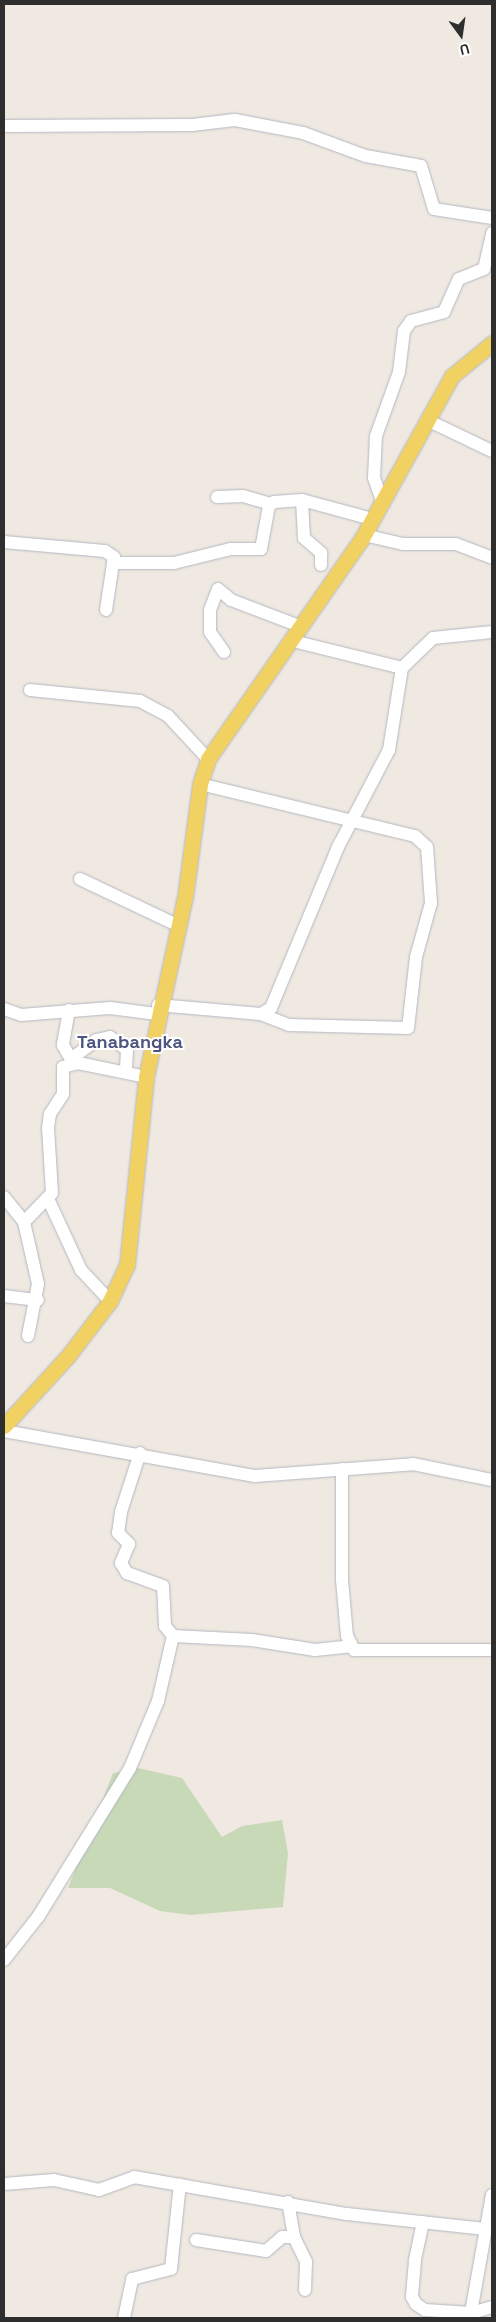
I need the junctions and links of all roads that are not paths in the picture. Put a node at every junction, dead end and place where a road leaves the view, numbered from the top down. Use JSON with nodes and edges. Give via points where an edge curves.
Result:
{"nodes":[{"id":1,"x":4,"y":126,"type":"edge"},
{"id":2,"x":492,"y":218,"type":"edge"},
{"id":3,"x":492,"y":233,"type":"edge"},
{"id":4,"x":492,"y":343,"type":"edge"},
{"id":5,"x":427,"y":420,"type":"junction"},
{"id":6,"x":492,"y":451,"type":"edge"},
{"id":7,"x":216,"y":497,"type":"dead end"},
{"id":8,"x":302,"y":500,"type":"junction"},
{"id":9,"x":382,"y":501,"type":"junction"},
{"id":10,"x":271,"y":504,"type":"junction"},
{"id":11,"x":372,"y":519,"type":"junction"},
{"id":12,"x":364,"y":534,"type":"junction"},
{"id":13,"x":4,"y":542,"type":"edge"},
{"id":14,"x":492,"y":558,"type":"edge"},
{"id":15,"x":113,"y":563,"type":"junction"},
{"id":16,"x":321,"y":565,"type":"dead end"},
{"id":17,"x":106,"y":610,"type":"dead end"},
{"id":18,"x":302,"y":627,"type":"junction"},
{"id":19,"x":492,"y":632,"type":"edge"},
{"id":20,"x":293,"y":641,"type":"junction"},
{"id":21,"x":224,"y":652,"type":"dead end"},
{"id":22,"x":402,"y":668,"type":"junction"},
{"id":23,"x":30,"y":690,"type":"dead end"},
{"id":24,"x":208,"y":759,"type":"junction"},
{"id":25,"x":200,"y":784,"type":"junction"},
{"id":26,"x":353,"y":820,"type":"junction"},
{"id":27,"x":80,"y":879,"type":"dead end"},
{"id":28,"x":179,"y":926,"type":"junction"},
{"id":29,"x":4,"y":1009,"type":"edge"},
{"id":30,"x":158,"y":1009,"type":"junction"},
{"id":31,"x":70,"y":1010,"type":"junction"},
{"id":32,"x":261,"y":1014,"type":"junction"},
{"id":33,"x":72,"y":1061,"type":"junction"},
{"id":34,"x":126,"y":1071,"type":"junction"},
{"id":35,"x":146,"y":1077,"type":"junction"},
{"id":36,"x":4,"y":1196,"type":"edge"},
{"id":37,"x":49,"y":1201,"type":"junction"},
{"id":38,"x":24,"y":1222,"type":"junction"},
{"id":39,"x":4,"y":1296,"type":"edge"},
{"id":40,"x":38,"y":1300,"type":"junction"},
{"id":41,"x":110,"y":1301,"type":"junction"},
{"id":42,"x":28,"y":1336,"type":"dead end"},
{"id":43,"x":4,"y":1426,"type":"edge"},
{"id":44,"x":4,"y":1431,"type":"edge"},
{"id":45,"x":140,"y":1452,"type":"junction"},
{"id":46,"x":342,"y":1469,"type":"junction"},
{"id":47,"x":492,"y":1480,"type":"edge"},
{"id":48,"x":173,"y":1636,"type":"junction"},
{"id":49,"x":351,"y":1646,"type":"junction"},
{"id":50,"x":492,"y":1650,"type":"edge"},
{"id":51,"x":4,"y":1960,"type":"edge"},
{"id":52,"x":4,"y":2184,"type":"edge"},
{"id":53,"x":180,"y":2184,"type":"junction"},
{"id":54,"x":492,"y":2195,"type":"edge"},
{"id":55,"x":288,"y":2202,"type":"junction"},
{"id":56,"x":423,"y":2222,"type":"junction"},
{"id":57,"x":485,"y":2229,"type":"junction"},
{"id":58,"x":294,"y":2237,"type":"junction"},
{"id":59,"x":196,"y":2240,"type":"dead end"},
{"id":60,"x":304,"y":2290,"type":"dead end"},
{"id":61,"x":492,"y":2307,"type":"edge"},
{"id":62,"x":471,"y":2315,"type":"edge"},
{"id":63,"x":124,"y":2318,"type":"edge"}],
"edges":[{"from":1,"to":2,"type":"street","via":[[192,125],[235,120],[303,133],[366,156],[421,166],[434,209]]},
{"from":3,"to":9,"type":"street","via":[[484,269],[459,279],[444,312],[411,321],[404,331],[399,372],[376,436],[374,478]]},
{"from":4,"to":5,"type":"main road","via":[[452,376]]},
{"from":5,"to":6,"type":"street"},
{"from":5,"to":9,"type":"main road"},
{"from":7,"to":10,"type":"street","via":[[243,496]]},
{"from":8,"to":10,"type":"street"},
{"from":8,"to":11,"type":"street"},
{"from":8,"to":16,"type":"street","via":[[304,538],[321,552]]},
{"from":9,"to":11,"type":"main road"},
{"from":10,"to":15,"type":"street","via":[[261,548],[231,549],[174,563]]},
{"from":11,"to":12,"type":"main road"},
{"from":12,"to":14,"type":"street","via":[[403,544],[456,544]]},
{"from":12,"to":18,"type":"main road"},
{"from":13,"to":15,"type":"street","via":[[105,551],[114,556]]},
{"from":15,"to":17,"type":"street"},
{"from":18,"to":20,"type":"main road"},
{"from":18,"to":21,"type":"street","via":[[231,600],[218,589],[210,610],[210,632]]},
{"from":19,"to":22,"type":"street","via":[[432,638]]},
{"from":20,"to":22,"type":"street"},
{"from":20,"to":24,"type":"main road"},
{"from":22,"to":26,"type":"street","via":[[389,750]]},
{"from":23,"to":24,"type":"street","via":[[140,702],[168,716]]},
{"from":24,"to":25,"type":"main road"},
{"from":25,"to":26,"type":"street"},
{"from":25,"to":28,"type":"main road"},
{"from":26,"to":32,"type":"street","via":[[274,1002]]},
{"from":26,"to":32,"type":"street","via":[[422,839],[428,847],[431,903],[416,957],[410,1025],[399,1031],[289,1025]]},
{"from":27,"to":28,"type":"street"},
{"from":28,"to":30,"type":"main road"},
{"from":29,"to":31,"type":"street","via":[[21,1015]]},
{"from":30,"to":31,"type":"street"},
{"from":30,"to":32,"type":"street"},
{"from":30,"to":35,"type":"main road"},
{"from":31,"to":33,"type":"street","via":[[63,1045]]},
{"from":33,"to":34,"type":"street"},
{"from":33,"to":34,"type":"street","via":[[96,1040],[110,1037],[127,1050]]},
{"from":33,"to":37,"type":"street","via":[[63,1067],[62,1094],[50,1114]]},
{"from":34,"to":35,"type":"street"},
{"from":35,"to":41,"type":"main road","via":[[128,1260]]},
{"from":36,"to":38,"type":"street"},
{"from":37,"to":38,"type":"street"},
{"from":37,"to":41,"type":"street","via":[[81,1270]]},
{"from":38,"to":40,"type":"street"},
{"from":39,"to":40,"type":"street"},
{"from":40,"to":42,"type":"street"},
{"from":41,"to":43,"type":"main road","via":[[56,1371]]},
{"from":44,"to":45,"type":"street"},
{"from":45,"to":46,"type":"street","via":[[255,1476]]},
{"from":45,"to":48,"type":"street","via":[[121,1512],[118,1533],[129,1541],[122,1567],[163,1586],[167,1596],[165,1626]]},
{"from":46,"to":47,"type":"street","via":[[413,1464]]},
{"from":46,"to":49,"type":"street","via":[[341,1572]]},
{"from":48,"to":49,"type":"street","via":[[252,1640],[314,1650]]},
{"from":48,"to":51,"type":"street","via":[[158,1701],[130,1768],[38,1917]]},
{"from":49,"to":50,"type":"street","via":[[359,1652]]},
{"from":52,"to":53,"type":"street","via":[[54,2180],[99,2190],[134,2177]]},
{"from":53,"to":55,"type":"street"},
{"from":53,"to":63,"type":"street","via":[[171,2269],[132,2278]]},
{"from":54,"to":57,"type":"street"},
{"from":55,"to":56,"type":"street","via":[[347,2214]]},
{"from":55,"to":58,"type":"street"},
{"from":56,"to":57,"type":"street"},
{"from":56,"to":62,"type":"street","via":[[412,2299],[425,2310]]},
{"from":57,"to":62,"type":"street"},
{"from":58,"to":59,"type":"street","via":[[282,2237],[266,2251]]},
{"from":58,"to":60,"type":"street","via":[[306,2262]]},
{"from":61,"to":62,"type":"street"}]}
